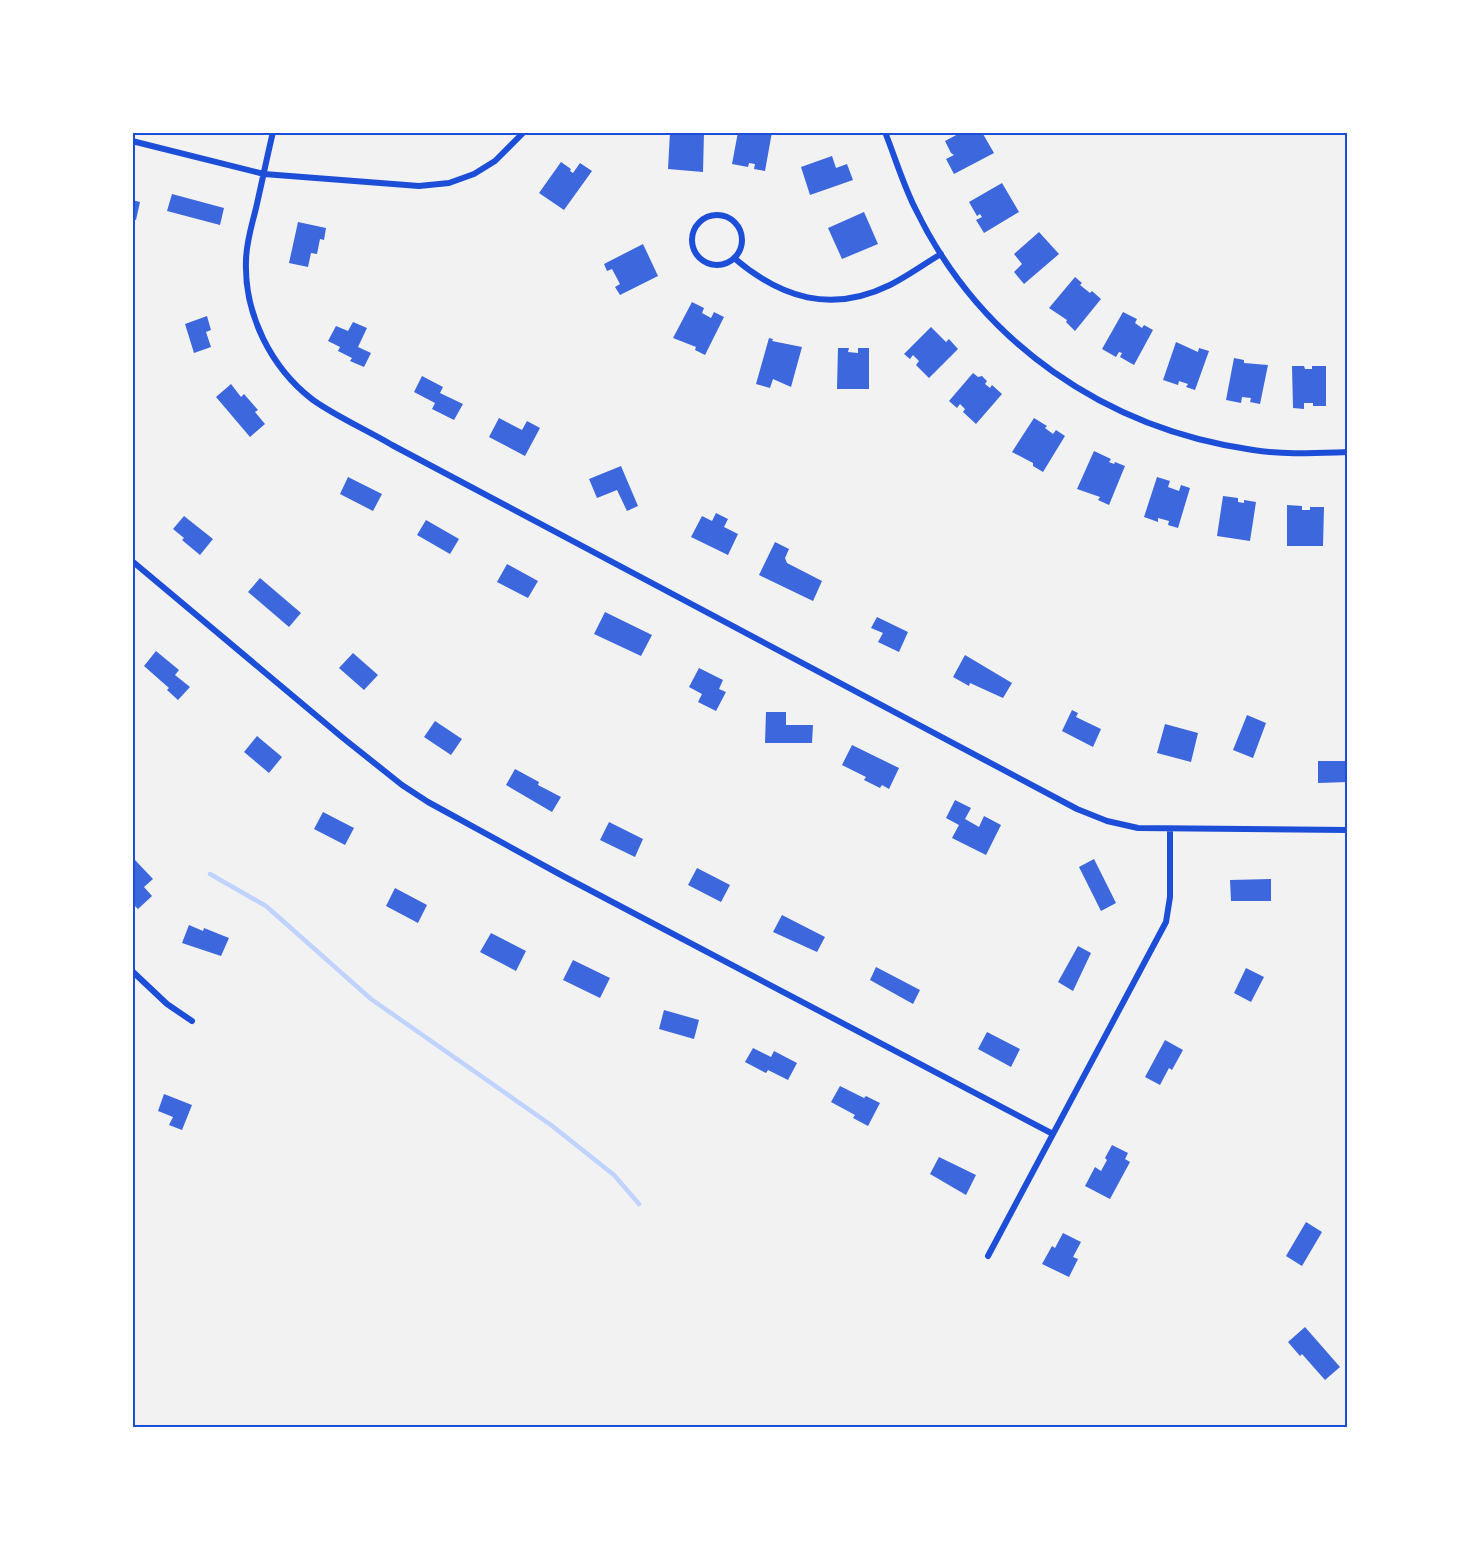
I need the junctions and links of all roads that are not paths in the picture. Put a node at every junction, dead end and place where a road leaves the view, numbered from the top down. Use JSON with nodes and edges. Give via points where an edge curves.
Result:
{"nodes":[{"id":1,"x":273,"y":132,"type":"edge"},
{"id":2,"x":524,"y":132,"type":"edge"},
{"id":3,"x":885,"y":132,"type":"edge"},
{"id":4,"x":132,"y":141,"type":"edge"},
{"id":5,"x":264,"y":174,"type":"junction"},
{"id":6,"x":941,"y":254,"type":"junction"},
{"id":7,"x":734,"y":258,"type":"junction"},
{"id":8,"x":1348,"y":452,"type":"edge"},
{"id":9,"x":132,"y":561,"type":"edge"},
{"id":10,"x":1170,"y":830,"type":"junction"},
{"id":11,"x":1348,"y":830,"type":"edge"},
{"id":12,"x":132,"y":971,"type":"edge"},
{"id":13,"x":192,"y":1022,"type":"dead end"},
{"id":14,"x":1053,"y":1134,"type":"junction"},
{"id":15,"x":988,"y":1256,"type":"dead end"}],
"edges":[{"from":1,"to":5,"type":"street"},
{"from":2,"to":5,"type":"street","via":[[495,161],[449,183],[419,186]]},
{"from":3,"to":6,"type":"street","via":[[916,210]]},
{"from":4,"to":5,"type":"street"},
{"from":5,"to":10,"type":"street","via":[[248,243],[248,293],[262,339],[273,358],[313,399],[392,445],[1077,809],[1107,821]]},
{"from":6,"to":7,"type":"street","via":[[890,285],[861,296],[831,299],[786,292],[754,275]]},
{"from":6,"to":8,"type":"street","via":[[1010,338],[1040,363],[1118,411],[1214,444],[1295,454]]},
{"from":7,"to":7,"type":"street","via":[[741,243],[738,227],[726,216],[702,219],[693,232],[697,255],[719,265]]},
{"from":9,"to":14,"type":"street","via":[[343,738],[428,802]]},
{"from":10,"to":11,"type":"street"},
{"from":10,"to":14,"type":"street","via":[[1166,921]]},
{"from":12,"to":13,"type":"street"},
{"from":14,"to":15,"type":"street"}]}
